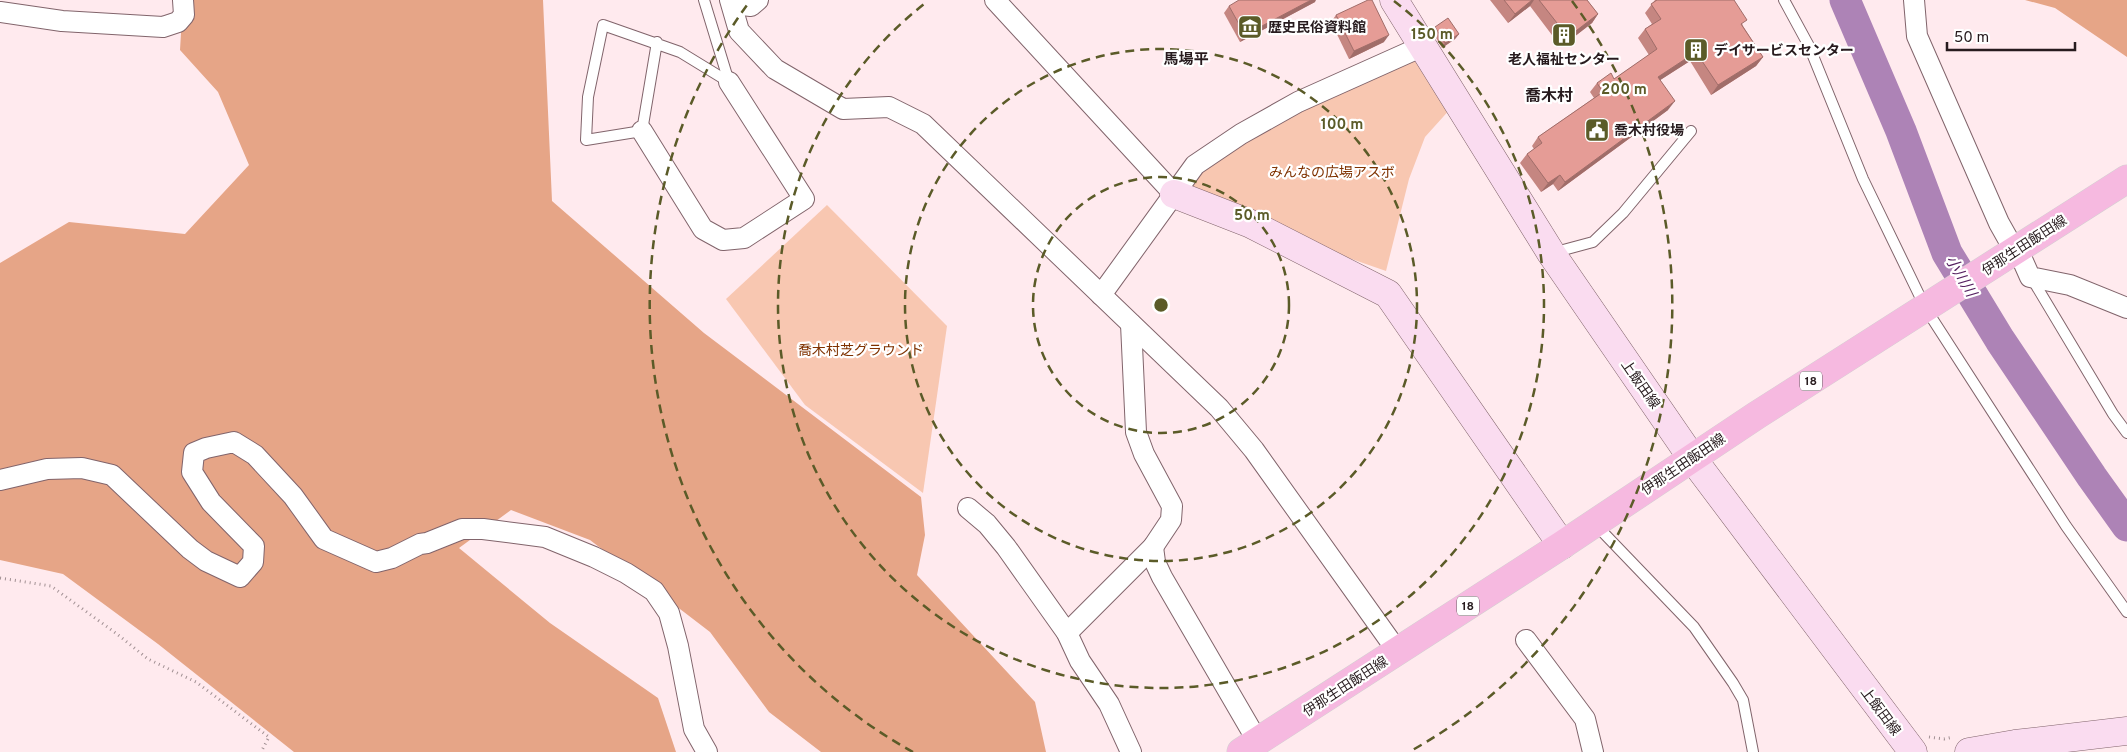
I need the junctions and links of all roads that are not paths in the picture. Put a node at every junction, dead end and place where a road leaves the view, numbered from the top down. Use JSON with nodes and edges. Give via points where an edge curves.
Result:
{"nodes":[{"id":1,"x":183,"y":0,"type":"edge"},
{"id":2,"x":704,"y":0,"type":"edge"},
{"id":3,"x":758,"y":0,"type":"edge"},
{"id":4,"x":995,"y":0,"type":"edge"},
{"id":5,"x":1394,"y":0,"type":"edge"},
{"id":6,"x":1784,"y":0,"type":"edge"},
{"id":7,"x":1914,"y":0,"type":"edge"},
{"id":8,"x":731,"y":2,"type":"edge"},
{"id":9,"x":0,"y":12,"type":"edge"},
{"id":10,"x":657,"y":42,"type":"junction"},
{"id":11,"x":1424,"y":46,"type":"junction"},
{"id":12,"x":729,"y":82,"type":"junction"},
{"id":13,"x":642,"y":131,"type":"junction"},
{"id":14,"x":1691,"y":131,"type":"dead end"},
{"id":15,"x":2127,"y":180,"type":"edge"},
{"id":16,"x":1174,"y":194,"type":"junction"},
{"id":17,"x":2012,"y":248,"type":"junction"},
{"id":18,"x":1551,"y":253,"type":"junction"},
{"id":19,"x":2030,"y":276,"type":"junction"},
{"id":20,"x":1101,"y":295,"type":"junction"},
{"id":21,"x":1928,"y":307,"type":"junction"},
{"id":22,"x":2127,"y":308,"type":"edge"},
{"id":23,"x":1131,"y":324,"type":"junction"},
{"id":24,"x":2127,"y":433,"type":"edge"},
{"id":25,"x":1692,"y":458,"type":"junction"},
{"id":26,"x":0,"y":480,"type":"edge"},
{"id":27,"x":968,"y":508,"type":"dead end"},
{"id":28,"x":1594,"y":524,"type":"junction"},
{"id":29,"x":1562,"y":545,"type":"junction"},
{"id":30,"x":1153,"y":547,"type":"junction"},
{"id":31,"x":2127,"y":612,"type":"edge"},
{"id":32,"x":1067,"y":633,"type":"junction"},
{"id":33,"x":1526,"y":640,"type":"dead end"},
{"id":34,"x":1398,"y":652,"type":"junction"},
{"id":35,"x":2127,"y":731,"type":"edge"},
{"id":36,"x":1918,"y":744,"type":"edge"},
{"id":37,"x":1250,"y":747,"type":"edge"},
{"id":38,"x":707,"y":752,"type":"edge"},
{"id":39,"x":1131,"y":752,"type":"edge"},
{"id":40,"x":1593,"y":752,"type":"edge"},
{"id":41,"x":1753,"y":752,"type":"edge"},
{"id":42,"x":1969,"y":752,"type":"edge"}],
"edges":[{"from":1,"to":9,"type":"street","via":[[184,14],[178,22],[163,27]]},
{"from":2,"to":12,"type":"lane"},
{"from":3,"to":8,"type":"street","via":[[751,6]]},
{"from":4,"to":16,"type":"street"},
{"from":5,"to":11,"type":"main road","name":"上飯田線"},
{"from":6,"to":21,"type":"lane","via":[[1809,46],[1863,179]]},
{"from":7,"to":17,"type":"street","via":[[1917,36]]},
{"from":8,"to":20,"type":"street","via":[[739,31],[775,69],[843,109],[889,107],[923,124]]},
{"from":10,"to":12,"type":"lane"},
{"from":10,"to":13,"type":"lane"},
{"from":10,"to":13,"type":"lane","via":[[603,25],[588,97],[586,140]]},
{"from":11,"to":16,"type":"street","via":[[1298,102],[1241,134],[1195,165]]},
{"from":11,"to":18,"type":"main road","name":"上飯田線"},
{"from":12,"to":13,"type":"street","via":[[804,199],[744,238],[722,240],[703,229]]},
{"from":14,"to":18,"type":"lane","via":[[1624,212],[1593,242]]},
{"from":15,"to":17,"type":"main road","name":"伊那生田飯田線","number":"18"},
{"from":16,"to":20,"type":"street"},
{"from":16,"to":29,"type":"main road","via":[[1251,224],[1388,294]]},
{"from":17,"to":19,"type":"street"},
{"from":17,"to":21,"type":"main road","name":"伊那生田飯田線","number":"18"},
{"from":18,"to":25,"type":"main road","name":"上飯田線"},
{"from":19,"to":22,"type":"street","via":[[2070,285]]},
{"from":19,"to":24,"type":"lane"},
{"from":20,"to":23,"type":"street"},
{"from":21,"to":25,"type":"main road","name":"伊那生田飯田線","number":"18"},
{"from":21,"to":31,"type":"lane","via":[[2066,526]]},
{"from":23,"to":30,"type":"street","via":[[1136,432],[1172,506],[1171,520]]},
{"from":23,"to":34,"type":"street","via":[[1220,408],[1254,450]]},
{"from":25,"to":28,"type":"main road","name":"伊那生田飯田線","number":"18"},
{"from":25,"to":36,"type":"main road","name":"上飯田線"},
{"from":26,"to":38,"type":"street","via":[[47,469],[82,468],[112,475],[190,549],[206,561],[240,577],[253,562],[254,546],[211,502],[192,472],[194,453],[234,442],[255,455],[293,496],[324,539],[376,562],[462,529],[545,537],[594,557],[654,591],[668,613],[678,646],[694,729]]},
{"from":27,"to":32,"type":"street","via":[[1006,547]]},
{"from":28,"to":29,"type":"main road","name":"伊那生田飯田線","number":"18"},
{"from":28,"to":41,"type":"lane","via":[[1694,627],[1743,700]]},
{"from":29,"to":34,"type":"main road","name":"伊那生田飯田線","number":"18"},
{"from":30,"to":32,"type":"street"},
{"from":30,"to":37,"type":"street","via":[[1162,577]]},
{"from":32,"to":39,"type":"street","via":[[1080,661],[1110,704]]},
{"from":33,"to":40,"type":"street","via":[[1585,720]]},
{"from":34,"to":37,"type":"main road","name":"伊那生田飯田線","number":"18"},
{"from":35,"to":42,"type":"main road"}]}
